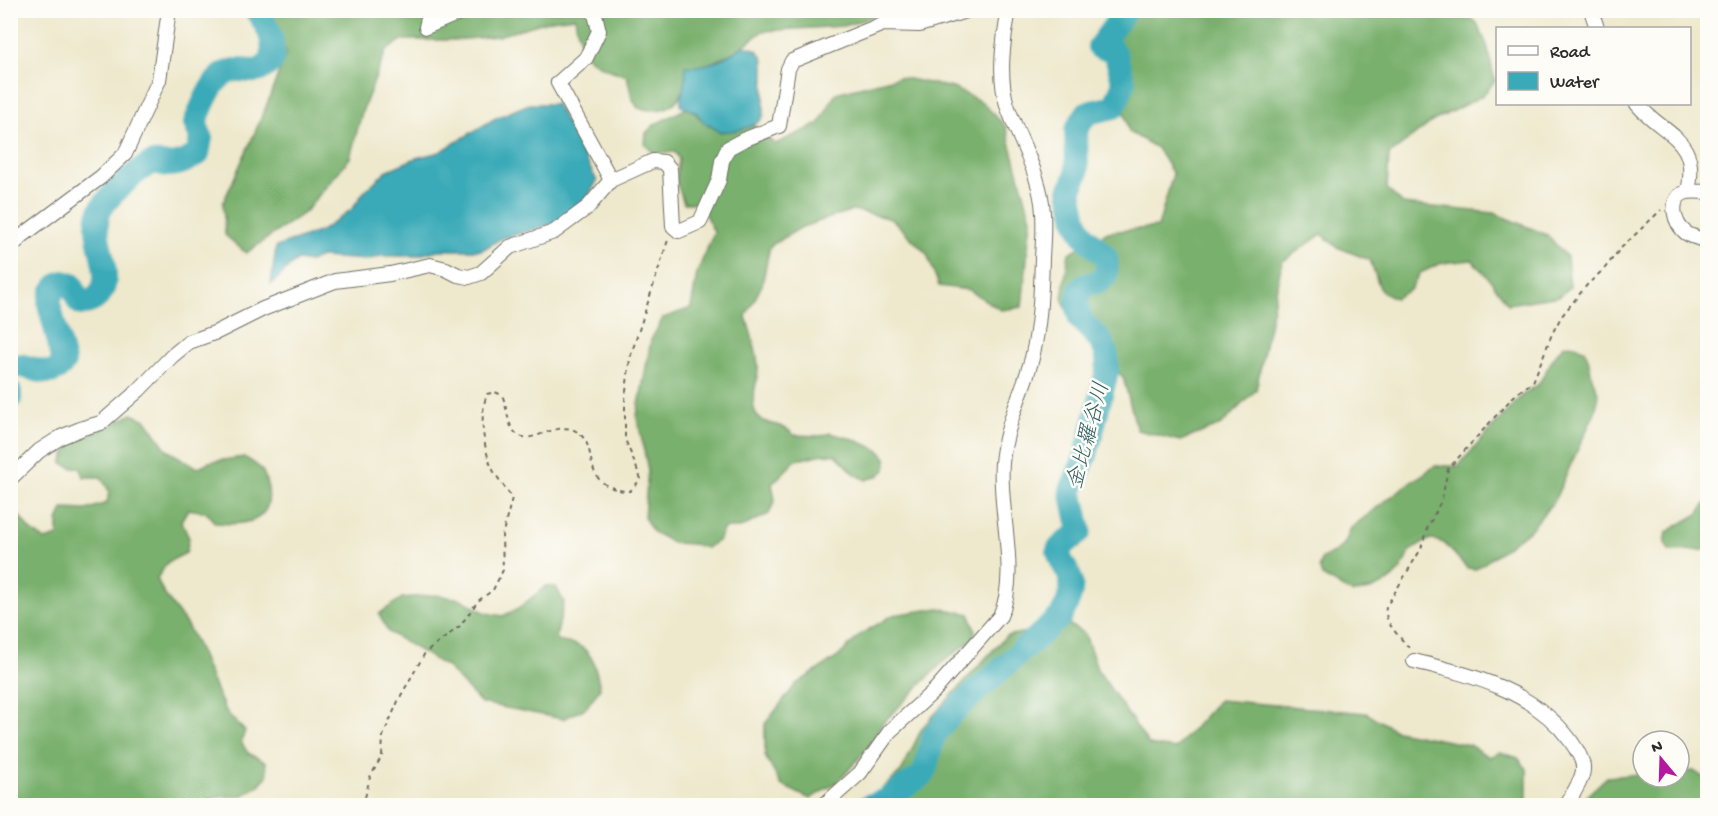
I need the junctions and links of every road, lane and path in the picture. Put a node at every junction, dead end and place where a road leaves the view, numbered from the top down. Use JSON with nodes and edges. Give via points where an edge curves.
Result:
{"nodes":[{"id":1,"x":169,"y":10,"type":"edge"},
{"id":2,"x":430,"y":10,"type":"edge"},
{"id":3,"x":466,"y":10,"type":"edge"},
{"id":4,"x":594,"y":10,"type":"edge"},
{"id":5,"x":969,"y":10,"type":"edge"},
{"id":6,"x":1009,"y":10,"type":"edge"},
{"id":7,"x":1591,"y":10,"type":"edge"},
{"id":8,"x":1597,"y":27,"type":"edge"},
{"id":9,"x":1638,"y":105,"type":"edge"},
{"id":10,"x":611,"y":180,"type":"junction"},
{"id":11,"x":1688,"y":192,"type":"junction"},
{"id":12,"x":1707,"y":192,"type":"edge"},
{"id":13,"x":1664,"y":204,"type":"dead end"},
{"id":14,"x":673,"y":226,"type":"junction"},
{"id":15,"x":1707,"y":241,"type":"edge"},
{"id":16,"x":10,"y":249,"type":"edge"},
{"id":17,"x":10,"y":480,"type":"edge"},
{"id":18,"x":1414,"y":661,"type":"joint"},
{"id":19,"x":363,"y":806,"type":"edge"},
{"id":20,"x":823,"y":806,"type":"edge"},
{"id":21,"x":1566,"y":806,"type":"edge"}],
"edges":[{"from":1,"to":16,"type":"street","via":[[159,80],[125,153],[101,177]]},
{"from":2,"to":3,"type":"street","via":[[426,27]]},
{"from":4,"to":10,"type":"street","via":[[599,31],[586,58],[558,83]]},
{"from":5,"to":14,"type":"street","via":[[919,25],[883,24],[792,61],[779,126],[728,148],[700,222],[679,231]]},
{"from":6,"to":20,"type":"street","via":[[1002,81],[1036,176],[1044,214],[1039,325],[1002,459],[1006,602],[1000,616],[934,691],[890,731],[860,773]]},
{"from":7,"to":8,"type":"street"},
{"from":9,"to":11,"type":"street","via":[[1684,145],[1690,165]]},
{"from":10,"to":14,"type":"street","via":[[653,160],[664,162],[670,169]]},
{"from":10,"to":17,"type":"street","via":[[588,207],[554,232],[510,247],[481,273],[469,277],[430,265],[335,281],[189,342],[101,423],[61,437],[39,451]]},
{"from":11,"to":12,"type":"street"},
{"from":11,"to":15,"type":"street","via":[[1676,200],[1677,220],[1686,233]]},
{"from":13,"to":18,"type":"path","via":[[1561,318],[1533,382],[1520,391],[1448,469],[1442,499],[1421,549],[1384,614],[1410,649]]},
{"from":14,"to":19,"type":"path","via":[[630,358],[625,439],[641,478],[630,491],[601,482],[581,435],[560,428],[526,438],[518,435],[512,429],[502,395],[487,394],[483,434],[492,467],[512,498],[502,536],[503,570],[493,590],[478,601],[460,626],[425,653],[383,736],[382,756],[370,777]]},
{"from":18,"to":21,"type":"street","via":[[1469,674],[1523,698],[1560,727],[1584,765]]}]}
